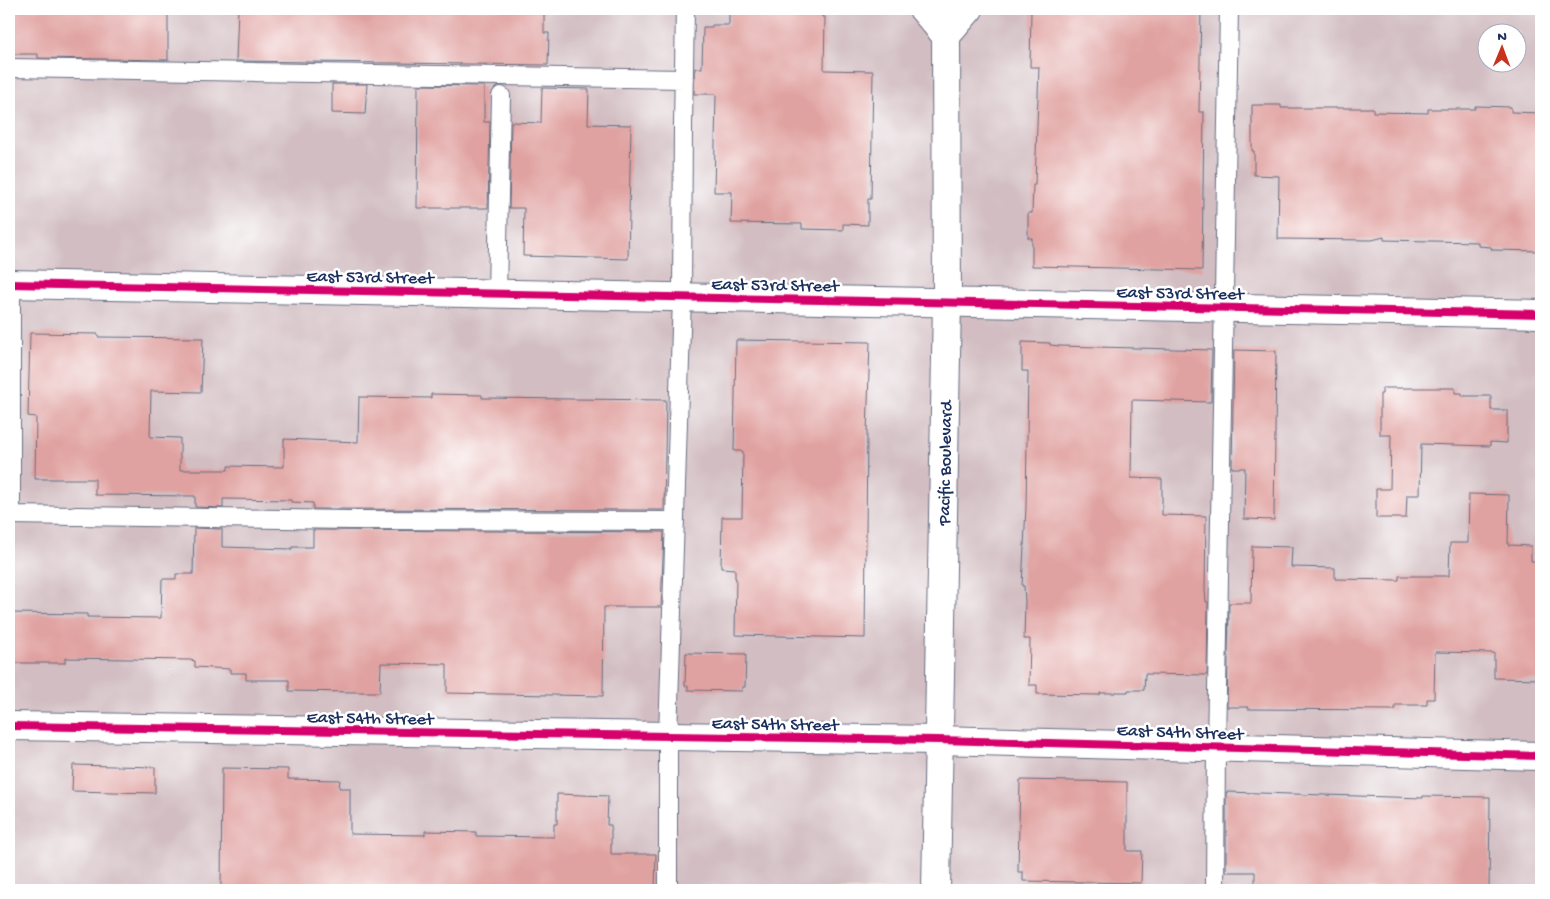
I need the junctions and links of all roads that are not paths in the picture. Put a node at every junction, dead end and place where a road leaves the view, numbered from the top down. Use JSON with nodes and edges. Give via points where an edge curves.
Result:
{"nodes":[{"id":1,"x":686,"y":9,"type":"edge"},
{"id":2,"x":924,"y":9,"type":"edge"},
{"id":3,"x":969,"y":9,"type":"edge"},
{"id":4,"x":1229,"y":9,"type":"edge"},
{"id":5,"x":946,"y":36,"type":"junction"},
{"id":6,"x":9,"y":68,"type":"edge"},
{"id":7,"x":684,"y":79,"type":"junction"},
{"id":8,"x":501,"y":96,"type":"dead end"},
{"id":9,"x":10,"y":284,"type":"edge"},
{"id":10,"x":497,"y":294,"type":"junction"},
{"id":11,"x":682,"y":297,"type":"junction"},
{"id":12,"x":947,"y":302,"type":"junction"},
{"id":13,"x":1224,"y":308,"type":"junction"},
{"id":14,"x":1541,"y":314,"type":"edge"},
{"id":15,"x":10,"y":515,"type":"edge"},
{"id":16,"x":674,"y":520,"type":"junction"},
{"id":17,"x":9,"y":726,"type":"edge"},
{"id":18,"x":668,"y":736,"type":"junction"},
{"id":19,"x":938,"y":740,"type":"junction"},
{"id":20,"x":1216,"y":747,"type":"junction"},
{"id":21,"x":1541,"y":756,"type":"edge"},
{"id":22,"x":668,"y":890,"type":"edge"},
{"id":23,"x":936,"y":890,"type":"edge"},
{"id":24,"x":1215,"y":890,"type":"edge"}],
"edges":[{"from":1,"to":7,"type":"lane"},
{"from":2,"to":5,"type":"street"},
{"from":3,"to":5,"type":"street"},
{"from":4,"to":13,"type":"lane"},
{"from":5,"to":12,"type":"street","name":"Pacific Boulevard"},
{"from":6,"to":7,"type":"lane"},
{"from":7,"to":11,"type":"lane"},
{"from":8,"to":10,"type":"lane"},
{"from":9,"to":10,"type":"street","name":"East 53rd Street"},
{"from":9,"to":15,"type":"lane"},
{"from":10,"to":11,"type":"street","name":"East 53rd Street"},
{"from":11,"to":12,"type":"street","name":"East 53rd Street"},
{"from":11,"to":16,"type":"lane"},
{"from":12,"to":13,"type":"street","name":"East 53rd Street"},
{"from":12,"to":19,"type":"street","name":"Pacific Boulevard"},
{"from":13,"to":14,"type":"street","name":"East 53rd Street"},
{"from":13,"to":20,"type":"lane"},
{"from":15,"to":16,"type":"lane"},
{"from":16,"to":18,"type":"lane"},
{"from":17,"to":18,"type":"street","name":"East 54th Street"},
{"from":18,"to":19,"type":"street","name":"East 54th Street"},
{"from":18,"to":22,"type":"lane"},
{"from":19,"to":20,"type":"street","name":"East 54th Street"},
{"from":19,"to":23,"type":"street","name":"Pacific Boulevard"},
{"from":20,"to":21,"type":"street","name":"East 54th Street"},
{"from":20,"to":24,"type":"lane"}]}
